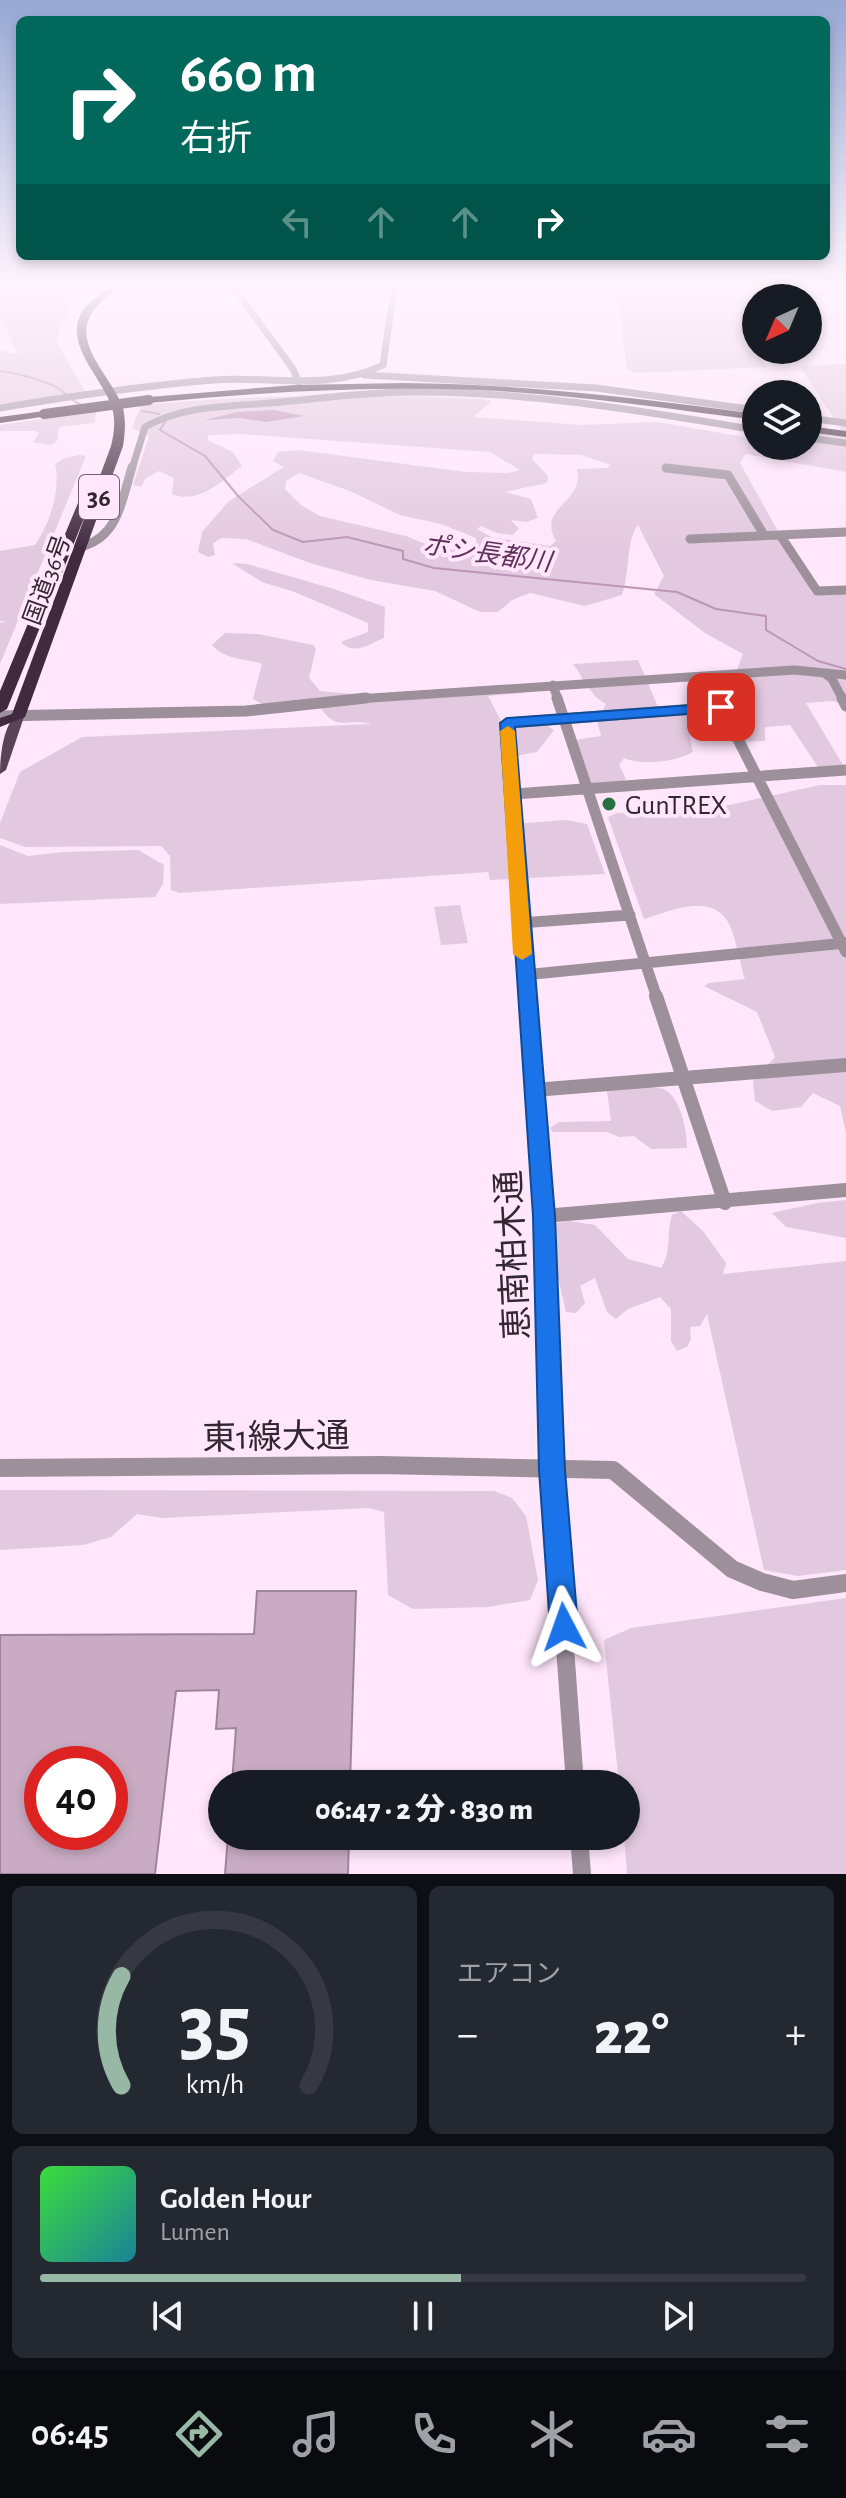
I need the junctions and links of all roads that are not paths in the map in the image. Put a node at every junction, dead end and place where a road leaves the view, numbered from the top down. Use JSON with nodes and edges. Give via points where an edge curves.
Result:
{"nodes":[{"id":1,"x":93,"y":376,"type":"edge"},
{"id":2,"x":96,"y":376,"type":"edge"},
{"id":3,"x":295,"y":376,"type":"edge"},
{"id":4,"x":353,"y":376,"type":"edge"},
{"id":5,"x":405,"y":376,"type":"edge"},
{"id":6,"x":299,"y":382,"type":"junction"},
{"id":7,"x":104,"y":392,"type":"junction"},
{"id":8,"x":0,"y":408,"type":"edge"},
{"id":9,"x":742,"y":408,"type":"edge"},
{"id":10,"x":742,"y":417,"type":"edge"},
{"id":11,"x":0,"y":420,"type":"edge"},
{"id":12,"x":822,"y":420,"type":"edge"},
{"id":13,"x":846,"y":423,"type":"edge"},
{"id":14,"x":742,"y":428,"type":"edge"},
{"id":15,"x":822,"y":428,"type":"edge"},
{"id":16,"x":846,"y":432,"type":"edge"},
{"id":17,"x":822,"y":440,"type":"edge"},
{"id":18,"x":846,"y":443,"type":"edge"},
{"id":19,"x":130,"y":468,"type":"junction"},
{"id":20,"x":666,"y":468,"type":"dead end"},
{"id":21,"x":106,"y":475,"type":"junction"},
{"id":22,"x":846,"y":532,"type":"edge"},
{"id":23,"x":764,"y":535,"type":"junction"},
{"id":24,"x":780,"y":535,"type":"junction"},
{"id":25,"x":690,"y":539,"type":"dead end"},
{"id":26,"x":84,"y":546,"type":"junction"},
{"id":27,"x":846,"y":590,"type":"edge"},
{"id":28,"x":824,"y":673,"type":"junction"},
{"id":29,"x":846,"y":675,"type":"edge"},
{"id":30,"x":706,"y":676,"type":"junction"},
{"id":31,"x":553,"y":685,"type":"junction"},
{"id":32,"x":846,"y":706,"type":"edge"},
{"id":33,"x":721,"y":707,"type":"junction"},
{"id":34,"x":0,"y":709,"type":"edge"},
{"id":35,"x":0,"y":716,"type":"edge"},
{"id":36,"x":18,"y":717,"type":"junction"},
{"id":37,"x":563,"y":719,"type":"junction"},
{"id":38,"x":0,"y":723,"type":"edge"},
{"id":39,"x":0,"y":770,"type":"edge"},
{"id":40,"x":846,"y":770,"type":"edge"},
{"id":41,"x":755,"y":776,"type":"junction"},
{"id":42,"x":585,"y":788,"type":"junction"},
{"id":43,"x":514,"y":794,"type":"junction"},
{"id":44,"x":630,"y":915,"type":"junction"},
{"id":45,"x":520,"y":923,"type":"junction"},
{"id":46,"x":845,"y":946,"type":"edge"},
{"id":47,"x":646,"y":963,"type":"junction"},
{"id":48,"x":524,"y":975,"type":"junction"},
{"id":49,"x":846,"y":1065,"type":"edge"},
{"id":50,"x":681,"y":1077,"type":"junction"},
{"id":51,"x":534,"y":1090,"type":"junction"},
{"id":52,"x":846,"y":1190,"type":"edge"},
{"id":53,"x":725,"y":1203,"type":"junction"},
{"id":54,"x":544,"y":1216,"type":"junction"},
{"id":55,"x":0,"y":1468,"type":"edge"},
{"id":56,"x":552,"y":1470,"type":"junction"},
{"id":57,"x":846,"y":1583,"type":"edge"},
{"id":58,"x":574,"y":1770,"type":"edge"},
{"id":59,"x":580,"y":1850,"type":"edge"},
{"id":60,"x":582,"y":1874,"type":"edge"}],
"edges":[{"from":1,"to":7,"type":"highway","name":"国道36号","number":"36"},
{"from":2,"to":7,"type":"highway","name":"国道36号","number":"36"},
{"from":3,"to":6,"type":"street"},
{"from":4,"to":6,"type":"street"},
{"from":5,"to":9,"type":"street","via":[[596,388]]},
{"from":6,"to":7,"type":"street","via":[[216,380]]},
{"from":7,"to":8,"type":"street"},
{"from":7,"to":21,"type":"highway","name":"国道36号","number":"36","via":[[120,417]]},
{"from":7,"to":34,"type":"highway","name":"国道36号","number":"36","via":[[110,419],[105,451]]},
{"from":10,"to":11,"type":"highway","bridge":true,"via":[[455,391],[286,391],[149,400]]},
{"from":12,"to":13,"type":"street"},
{"from":14,"to":19,"type":"street","via":[[483,396],[298,396],[163,417],[145,427]]},
{"from":15,"to":16,"type":"highway"},
{"from":17,"to":18,"type":"street"},
{"from":19,"to":21,"type":"street"},
{"from":19,"to":26,"type":"street","via":[[111,532]]},
{"from":20,"to":23,"type":"street","via":[[728,475]]},
{"from":21,"to":26,"type":"highway","name":"国道36号","number":"36"},
{"from":22,"to":24,"type":"street"},
{"from":23,"to":24,"type":"street"},
{"from":23,"to":25,"type":"street"},
{"from":24,"to":27,"type":"street","via":[[817,591]]},
{"from":26,"to":36,"type":"highway","name":"国道36号","number":"36"},
{"from":28,"to":29,"type":"street"},
{"from":28,"to":30,"type":"street"},
{"from":28,"to":32,"type":"street"},
{"from":30,"to":31,"type":"street"},
{"from":30,"to":33,"type":"street"},
{"from":31,"to":36,"type":"street","via":[[246,711]]},
{"from":31,"to":37,"type":"street"},
{"from":33,"to":37,"type":"street"},
{"from":33,"to":41,"type":"street"},
{"from":35,"to":36,"type":"street"},
{"from":36,"to":38,"type":"highway"},
{"from":36,"to":39,"type":"main road"},
{"from":37,"to":42,"type":"street"},
{"from":37,"to":43,"type":"street","name":"恵南柏木通","via":[[507,723]]},
{"from":40,"to":41,"type":"street"},
{"from":41,"to":42,"type":"street"},
{"from":41,"to":46,"type":"street"},
{"from":42,"to":43,"type":"street"},
{"from":42,"to":44,"type":"street"},
{"from":43,"to":45,"type":"street","name":"恵南柏木通"},
{"from":44,"to":45,"type":"street"},
{"from":44,"to":47,"type":"street"},
{"from":45,"to":48,"type":"street","name":"恵南柏木通"},
{"from":46,"to":47,"type":"street"},
{"from":47,"to":48,"type":"street"},
{"from":47,"to":50,"type":"street"},
{"from":48,"to":51,"type":"street","name":"恵南柏木通"},
{"from":49,"to":50,"type":"street"},
{"from":50,"to":51,"type":"street"},
{"from":50,"to":53,"type":"street"},
{"from":51,"to":54,"type":"street","name":"恵南柏木通"},
{"from":52,"to":53,"type":"street"},
{"from":53,"to":54,"type":"street"},
{"from":54,"to":56,"type":"street","name":"恵南柏木通"},
{"from":55,"to":56,"type":"street","name":"東1線大通","via":[[380,1465]]},
{"from":56,"to":57,"type":"street","name":"東1線大通","via":[[613,1470],[732,1569],[762,1582],[793,1590]]},
{"from":56,"to":58,"type":"street","name":"恵南柏木通"},
{"from":59,"to":60,"type":"street"}]}
